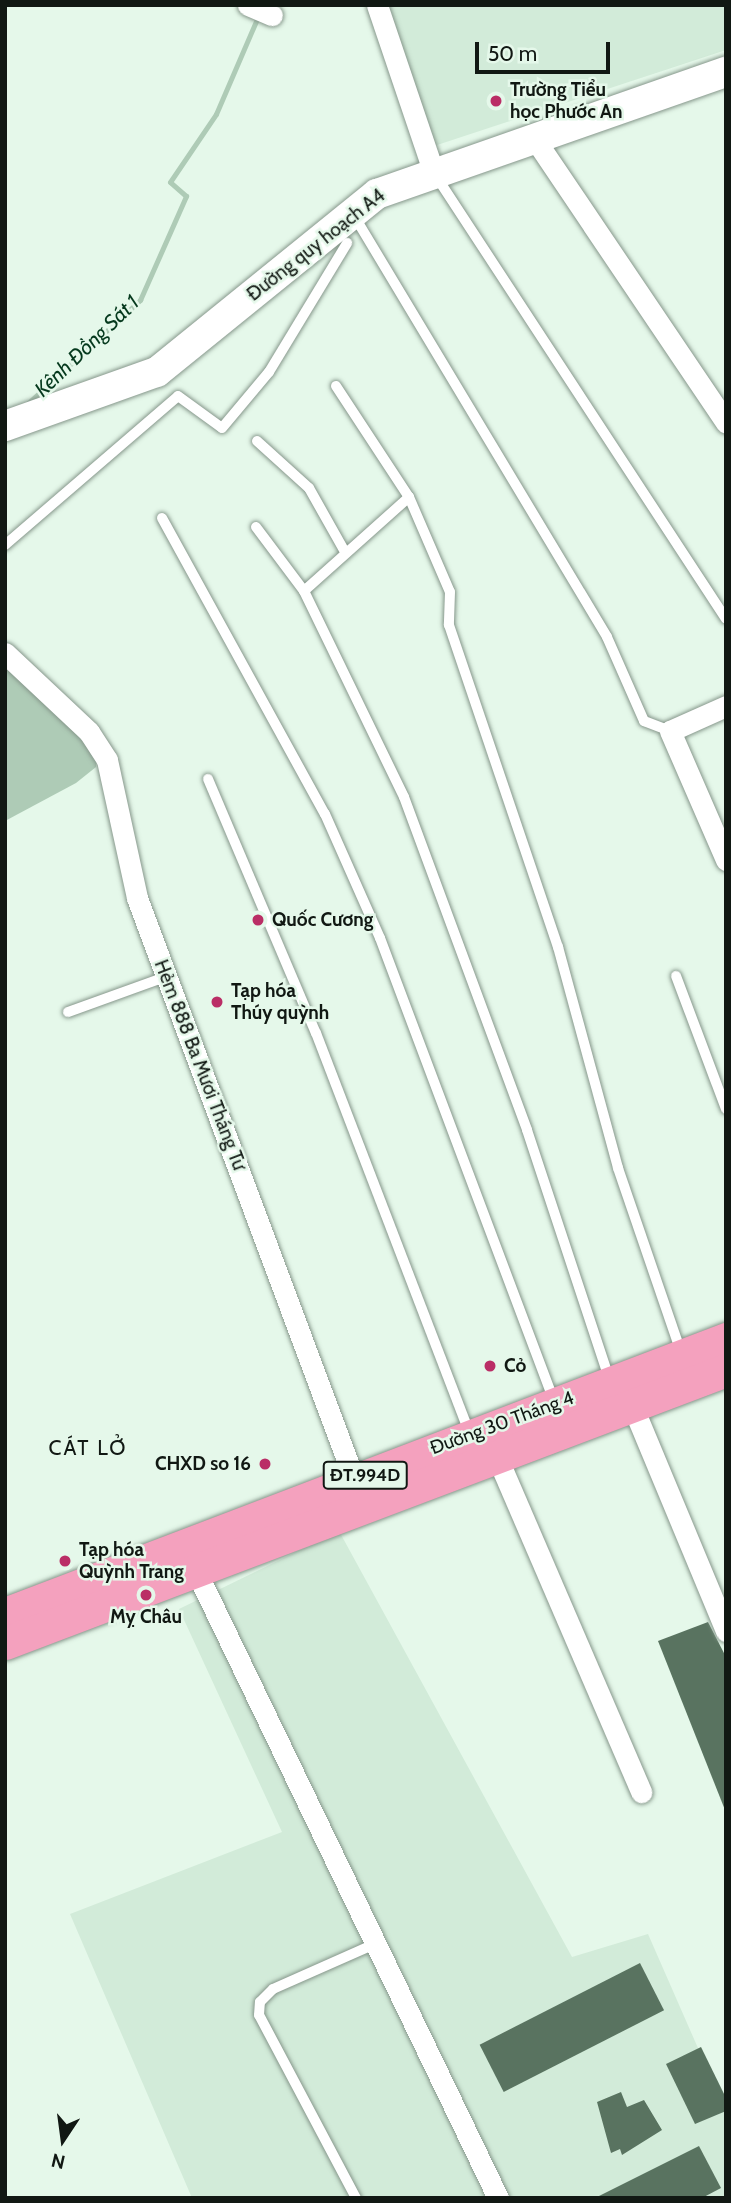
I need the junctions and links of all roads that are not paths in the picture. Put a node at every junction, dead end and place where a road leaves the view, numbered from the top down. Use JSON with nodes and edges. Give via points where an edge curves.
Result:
{"nodes":[{"id":1,"x":377,"y":5,"type":"edge"},
{"id":2,"x":249,"y":6,"type":"edge"},
{"id":3,"x":272,"y":15,"type":"dead end"},
{"id":4,"x":726,"y":72,"type":"edge"},
{"id":5,"x":532,"y":135,"type":"junction"},
{"id":6,"x":433,"y":170,"type":"junction"},
{"id":7,"x":352,"y":213,"type":"junction"},
{"id":8,"x":347,"y":243,"type":"dead end"},
{"id":9,"x":336,"y":386,"type":"dead end"},
{"id":10,"x":726,"y":423,"type":"edge"},
{"id":11,"x":5,"y":426,"type":"edge"},
{"id":12,"x":257,"y":441,"type":"dead end"},
{"id":13,"x":409,"y":496,"type":"junction"},
{"id":14,"x":162,"y":518,"type":"dead end"},
{"id":15,"x":256,"y":527,"type":"dead end"},
{"id":16,"x":5,"y":545,"type":"edge"},
{"id":17,"x":344,"y":550,"type":"junction"},
{"id":18,"x":304,"y":591,"type":"junction"},
{"id":19,"x":726,"y":619,"type":"edge"},
{"id":20,"x":5,"y":653,"type":"edge"},
{"id":21,"x":726,"y":706,"type":"edge"},
{"id":22,"x":670,"y":732,"type":"junction"},
{"id":23,"x":208,"y":779,"type":"dead end"},
{"id":24,"x":726,"y":860,"type":"edge"},
{"id":25,"x":676,"y":976,"type":"dead end"},
{"id":26,"x":165,"y":977,"type":"junction"},
{"id":27,"x":68,"y":1012,"type":"dead end"},
{"id":28,"x":726,"y":1109,"type":"edge"},
{"id":29,"x":726,"y":1339,"type":"edge"},
{"id":30,"x":682,"y":1355,"type":"junction"},
{"id":31,"x":726,"y":1370,"type":"edge"},
{"id":32,"x":621,"y":1394,"type":"junction"},
{"id":33,"x":554,"y":1404,"type":"junction"},
{"id":34,"x":470,"y":1434,"type":"junction"},
{"id":35,"x":497,"y":1457,"type":"junction"},
{"id":36,"x":359,"y":1491,"type":"junction"},
{"id":37,"x":190,"y":1557,"type":"junction"},
{"id":38,"x":5,"y":1614,"type":"edge"},
{"id":39,"x":726,"y":1631,"type":"edge"},
{"id":40,"x":5,"y":1643,"type":"edge"},
{"id":41,"x":641,"y":1792,"type":"dead end"},
{"id":42,"x":377,"y":1943,"type":"junction"},
{"id":43,"x":356,"y":2198,"type":"edge"},
{"id":44,"x":498,"y":2198,"type":"edge"}],
"edges":[{"from":1,"to":6,"type":"street"},
{"from":2,"to":3,"type":"street"},
{"from":4,"to":5,"type":"street","name":"Đường quy hoạch A4"},
{"from":5,"to":6,"type":"street","name":"Đường quy hoạch A4"},
{"from":5,"to":10,"type":"street"},
{"from":6,"to":7,"type":"street","name":"Đường quy hoạch A4","via":[[377,194]]},
{"from":6,"to":19,"type":"lane"},
{"from":7,"to":11,"type":"street","name":"Đường quy hoạch A4","via":[[157,372]]},
{"from":7,"to":22,"type":"lane","via":[[607,637],[644,721]]},
{"from":8,"to":16,"type":"lane","via":[[269,372],[222,428],[178,396]]},
{"from":9,"to":13,"type":"lane"},
{"from":12,"to":17,"type":"lane","via":[[309,488]]},
{"from":13,"to":17,"type":"lane"},
{"from":13,"to":30,"type":"lane","via":[[450,592],[449,625],[555,936],[618,1168]]},
{"from":14,"to":33,"type":"lane","via":[[325,814],[380,938]]},
{"from":15,"to":18,"type":"lane"},
{"from":17,"to":18,"type":"lane"},
{"from":18,"to":32,"type":"lane","via":[[373,726],[421,841]]},
{"from":20,"to":26,"type":"street","name":"Hẻm 888 Ba Mươi Tháng Tư","via":[[89,732],[107,760],[116,785],[123,853]]},
{"from":21,"to":22,"type":"street"},
{"from":22,"to":24,"type":"street"},
{"from":23,"to":34,"type":"lane","via":[[316,1033]]},
{"from":25,"to":28,"type":"lane"},
{"from":26,"to":27,"type":"lane"},
{"from":26,"to":36,"type":"street","name":"Hẻm 888 Ba Mươi Tháng Tư"},
{"from":29,"to":30,"type":"main road","name":"Đường 30 Tháng 4","number":"ĐT.994D"},
{"from":30,"to":32,"type":"main road","name":"Đường 30 Tháng 4","number":"ĐT.994D"},
{"from":31,"to":32,"type":"main road","name":"Đường 30 Tháng 4","number":"ĐT.994D"},
{"from":32,"to":33,"type":"main road","name":"Đường 30 Tháng 4","number":"ĐT.994D"},
{"from":32,"to":35,"type":"main road","name":"Đường 30 Tháng 4","number":"ĐT.994D"},
{"from":32,"to":39,"type":"street"},
{"from":33,"to":34,"type":"main road","name":"Đường 30 Tháng 4","number":"ĐT.994D"},
{"from":34,"to":36,"type":"main road","name":"Đường 30 Tháng 4","number":"ĐT.994D"},
{"from":35,"to":36,"type":"main road","name":"Đường 30 Tháng 4","number":"ĐT.994D"},
{"from":35,"to":41,"type":"street"},
{"from":36,"to":37,"type":"main road","name":"Đường 30 Tháng 4","number":"ĐT.994D"},
{"from":37,"to":38,"type":"main road","name":"Đường 30 Tháng 4","number":"ĐT.994D"},
{"from":37,"to":40,"type":"main road","name":"Đường 30 Tháng 4","number":"ĐT.994D"},
{"from":37,"to":42,"type":"street"},
{"from":42,"to":43,"type":"lane","via":[[273,1989],[260,2001],[259,2015]]},
{"from":42,"to":44,"type":"street"}]}
